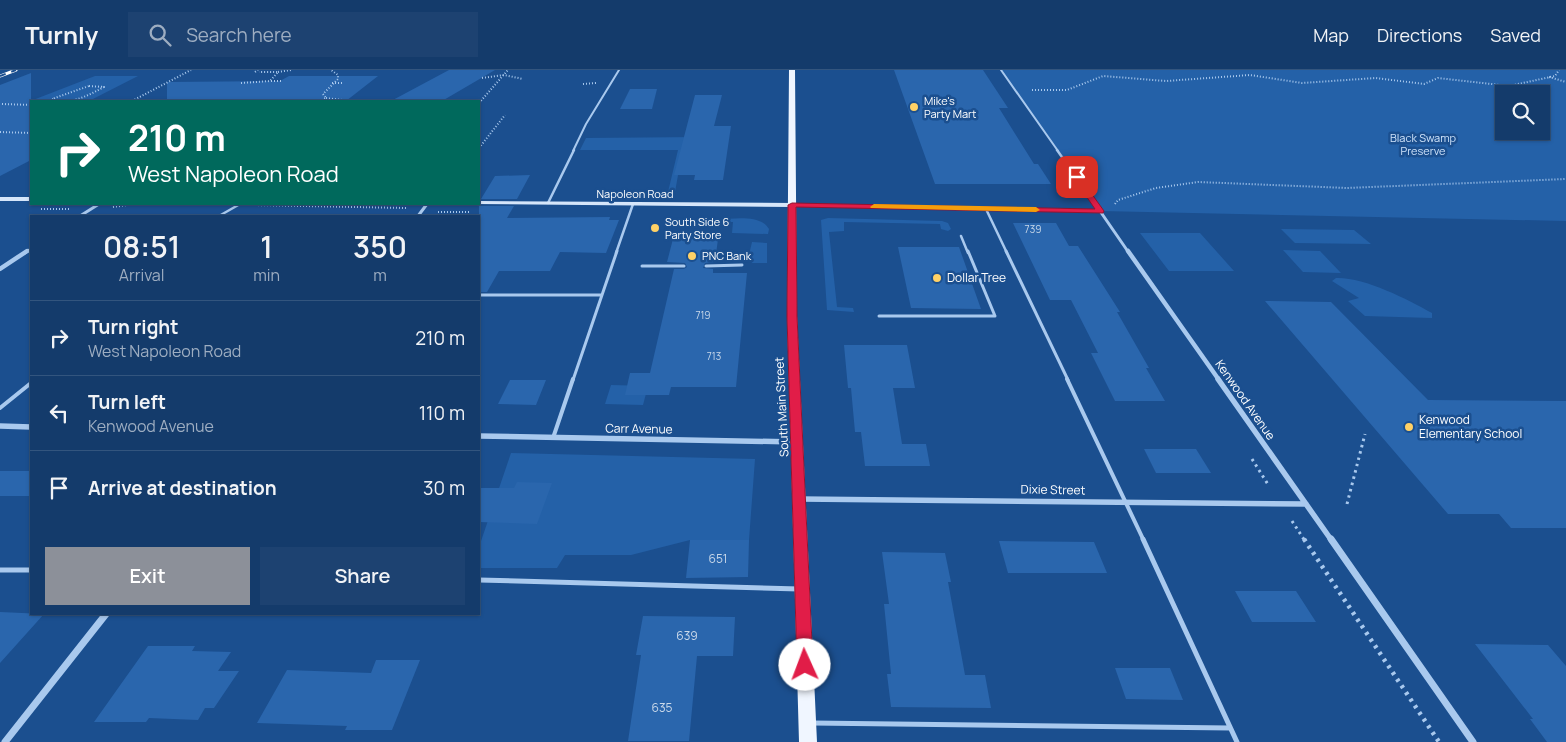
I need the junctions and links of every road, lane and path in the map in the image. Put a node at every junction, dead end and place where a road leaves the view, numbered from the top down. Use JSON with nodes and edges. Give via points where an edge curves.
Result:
{"nodes":[{"id":1,"x":191,"y":70,"type":"edge"},
{"id":2,"x":291,"y":70,"type":"edge"},
{"id":3,"x":332,"y":70,"type":"edge"},
{"id":4,"x":508,"y":70,"type":"edge"},
{"id":5,"x":619,"y":70,"type":"edge"},
{"id":6,"x":792,"y":70,"type":"edge"},
{"id":7,"x":1001,"y":70,"type":"edge"},
{"id":8,"x":1559,"y":70,"type":"edge"},
{"id":9,"x":258,"y":71,"type":"edge"},
{"id":10,"x":255,"y":72,"type":"dead end"},
{"id":11,"x":278,"y":72,"type":"junction"},
{"id":12,"x":504,"y":74,"type":"junction"},
{"id":13,"x":1548,"y":77,"type":"junction"},
{"id":14,"x":482,"y":78,"type":"dead end"},
{"id":15,"x":523,"y":79,"type":"dead end"},
{"id":16,"x":270,"y":81,"type":"junction"},
{"id":17,"x":280,"y":81,"type":"dead end"},
{"id":18,"x":1566,"y":82,"type":"edge"},
{"id":19,"x":241,"y":83,"type":"dead end"},
{"id":20,"x":342,"y":83,"type":"dead end"},
{"id":21,"x":332,"y":84,"type":"junction"},
{"id":22,"x":1015,"y":90,"type":"junction"},
{"id":23,"x":326,"y":98,"type":"junction"},
{"id":24,"x":52,"y":100,"type":"edge"},
{"id":25,"x":77,"y":100,"type":"edge"},
{"id":26,"x":134,"y":100,"type":"edge"},
{"id":27,"x":323,"y":100,"type":"edge"},
{"id":28,"x":342,"y":100,"type":"edge"},
{"id":29,"x":480,"y":102,"type":"edge"},
{"id":30,"x":2,"y":104,"type":"dead end"},
{"id":31,"x":30,"y":105,"type":"edge"},
{"id":32,"x":505,"y":115,"type":"dead end"},
{"id":33,"x":0,"y":132,"type":"edge"},
{"id":34,"x":30,"y":133,"type":"edge"},
{"id":35,"x":480,"y":147,"type":"edge"},
{"id":36,"x":1566,"y":180,"type":"edge"},
{"id":37,"x":0,"y":199,"type":"edge"},
{"id":38,"x":30,"y":199,"type":"edge"},
{"id":39,"x":480,"y":203,"type":"edge"},
{"id":40,"x":548,"y":203,"type":"junction"},
{"id":41,"x":633,"y":204,"type":"junction"},
{"id":42,"x":1115,"y":204,"type":"dead end"},
{"id":43,"x":97,"y":205,"type":"edge"},
{"id":44,"x":126,"y":205,"type":"edge"},
{"id":45,"x":238,"y":205,"type":"edge"},
{"id":46,"x":246,"y":205,"type":"dead end"},
{"id":47,"x":792,"y":205,"type":"junction"},
{"id":48,"x":104,"y":208,"type":"dead end"},
{"id":49,"x":412,"y":209,"type":"dead end"},
{"id":50,"x":986,"y":209,"type":"junction"},
{"id":51,"x":1100,"y":211,"type":"junction"},
{"id":52,"x":82,"y":215,"type":"edge"},
{"id":53,"x":221,"y":215,"type":"edge"},
{"id":54,"x":962,"y":236,"type":"dead end"},
{"id":55,"x":30,"y":250,"type":"edge"},
{"id":56,"x":742,"y":265,"type":"dead end"},
{"id":57,"x":642,"y":266,"type":"dead end"},
{"id":58,"x":684,"y":266,"type":"dead end"},
{"id":59,"x":706,"y":266,"type":"dead end"},
{"id":60,"x":0,"y":270,"type":"edge"},
{"id":61,"x":480,"y":295,"type":"edge"},
{"id":62,"x":600,"y":295,"type":"junction"},
{"id":63,"x":879,"y":316,"type":"dead end"},
{"id":64,"x":30,"y":384,"type":"edge"},
{"id":65,"x":0,"y":408,"type":"edge"},
{"id":66,"x":0,"y":426,"type":"edge"},
{"id":67,"x":30,"y":427,"type":"edge"},
{"id":68,"x":1365,"y":434,"type":"dead end"},
{"id":69,"x":480,"y":436,"type":"edge"},
{"id":70,"x":552,"y":438,"type":"junction"},
{"id":71,"x":798,"y":442,"type":"junction"},
{"id":72,"x":799,"y":499,"type":"junction"},
{"id":73,"x":1126,"y":502,"type":"junction"},
{"id":74,"x":1306,"y":504,"type":"junction"},
{"id":75,"x":1347,"y":504,"type":"dead end"},
{"id":76,"x":1292,"y":521,"type":"dead end"},
{"id":77,"x":0,"y":570,"type":"edge"},
{"id":78,"x":30,"y":570,"type":"edge"},
{"id":79,"x":480,"y":580,"type":"edge"},
{"id":80,"x":802,"y":589,"type":"junction"},
{"id":81,"x":105,"y":615,"type":"edge"},
{"id":82,"x":807,"y":722,"type":"junction"},
{"id":83,"x":1230,"y":728,"type":"junction"},
{"id":84,"x":5,"y":742,"type":"edge"},
{"id":85,"x":808,"y":742,"type":"edge"},
{"id":86,"x":1237,"y":742,"type":"edge"},
{"id":87,"x":1439,"y":742,"type":"edge"},
{"id":88,"x":1473,"y":742,"type":"edge"}],
"edges":[{"from":1,"to":26,"type":"path"},
{"from":2,"to":11,"type":"path"},
{"from":3,"to":21,"type":"path","via":[[338,74],[338,79]]},
{"from":4,"to":12,"type":"path"},
{"from":5,"to":40,"type":"lane","via":[[586,124]]},
{"from":6,"to":47,"type":"main road","name":"South Main Street"},
{"from":7,"to":22,"type":"lane","name":"Kenwood Avenue"},
{"from":8,"to":13,"type":"path"},
{"from":9,"to":10,"type":"path"},
{"from":9,"to":11,"type":"path"},
{"from":11,"to":16,"type":"path"},
{"from":12,"to":14,"type":"path"},
{"from":12,"to":15,"type":"path"},
{"from":12,"to":29,"type":"path"},
{"from":13,"to":18,"type":"path"},
{"from":13,"to":22,"type":"path","via":[[1509,86],[1438,78],[1424,84],[1376,78],[1302,83],[1250,75],[1166,81],[1103,76],[1067,90]]},
{"from":16,"to":17,"type":"path"},
{"from":16,"to":19,"type":"path"},
{"from":20,"to":21,"type":"path"},
{"from":21,"to":23,"type":"path","via":[[323,94]]},
{"from":22,"to":51,"type":"lane","name":"Kenwood Avenue"},
{"from":23,"to":27,"type":"path"},
{"from":23,"to":28,"type":"path"},
{"from":24,"to":25,"type":"path","via":[[81,87],[104,86]]},
{"from":30,"to":31,"type":"path"},
{"from":32,"to":35,"type":"path"},
{"from":33,"to":34,"type":"path"},
{"from":36,"to":42,"type":"path","via":[[1347,188],[1198,182],[1156,188],[1118,200]]},
{"from":37,"to":38,"type":"main road"},
{"from":39,"to":40,"type":"main road","name":"Napoleon Road"},
{"from":40,"to":41,"type":"main road","name":"Napoleon Road"},
{"from":41,"to":47,"type":"main road","name":"Napoleon Road"},
{"from":41,"to":62,"type":"lane"},
{"from":43,"to":52,"type":"street"},
{"from":44,"to":48,"type":"path"},
{"from":45,"to":53,"type":"lane"},
{"from":46,"to":49,"type":"path","via":[[401,206]]},
{"from":47,"to":50,"type":"street"},
{"from":47,"to":71,"type":"main road","name":"South Main Street","via":[[792,316]]},
{"from":50,"to":51,"type":"street"},
{"from":50,"to":73,"type":"lane"},
{"from":51,"to":74,"type":"street","name":"Kenwood Avenue"},
{"from":54,"to":63,"type":"lane","via":[[995,316]]},
{"from":55,"to":60,"type":"street"},
{"from":56,"to":59,"type":"lane"},
{"from":57,"to":58,"type":"lane"},
{"from":61,"to":62,"type":"lane"},
{"from":62,"to":70,"type":"lane"},
{"from":64,"to":65,"type":"lane"},
{"from":66,"to":67,"type":"street"},
{"from":68,"to":75,"type":"path"},
{"from":69,"to":70,"type":"street","name":"Carr Avenue"},
{"from":70,"to":71,"type":"street","name":"Carr Avenue"},
{"from":71,"to":72,"type":"main road","name":"South Main Street"},
{"from":72,"to":73,"type":"street","name":"Dixie Street"},
{"from":72,"to":80,"type":"main road","name":"South Main Street"},
{"from":73,"to":74,"type":"street","name":"Dixie Street"},
{"from":73,"to":83,"type":"lane"},
{"from":74,"to":88,"type":"street","name":"Kenwood Avenue"},
{"from":76,"to":87,"type":"path"},
{"from":77,"to":78,"type":"lane"},
{"from":79,"to":80,"type":"lane"},
{"from":80,"to":82,"type":"main road","name":"South Main Street"},
{"from":81,"to":84,"type":"street"},
{"from":82,"to":83,"type":"lane"},
{"from":82,"to":85,"type":"main road","name":"South Main Street"},
{"from":83,"to":86,"type":"lane"}]}
